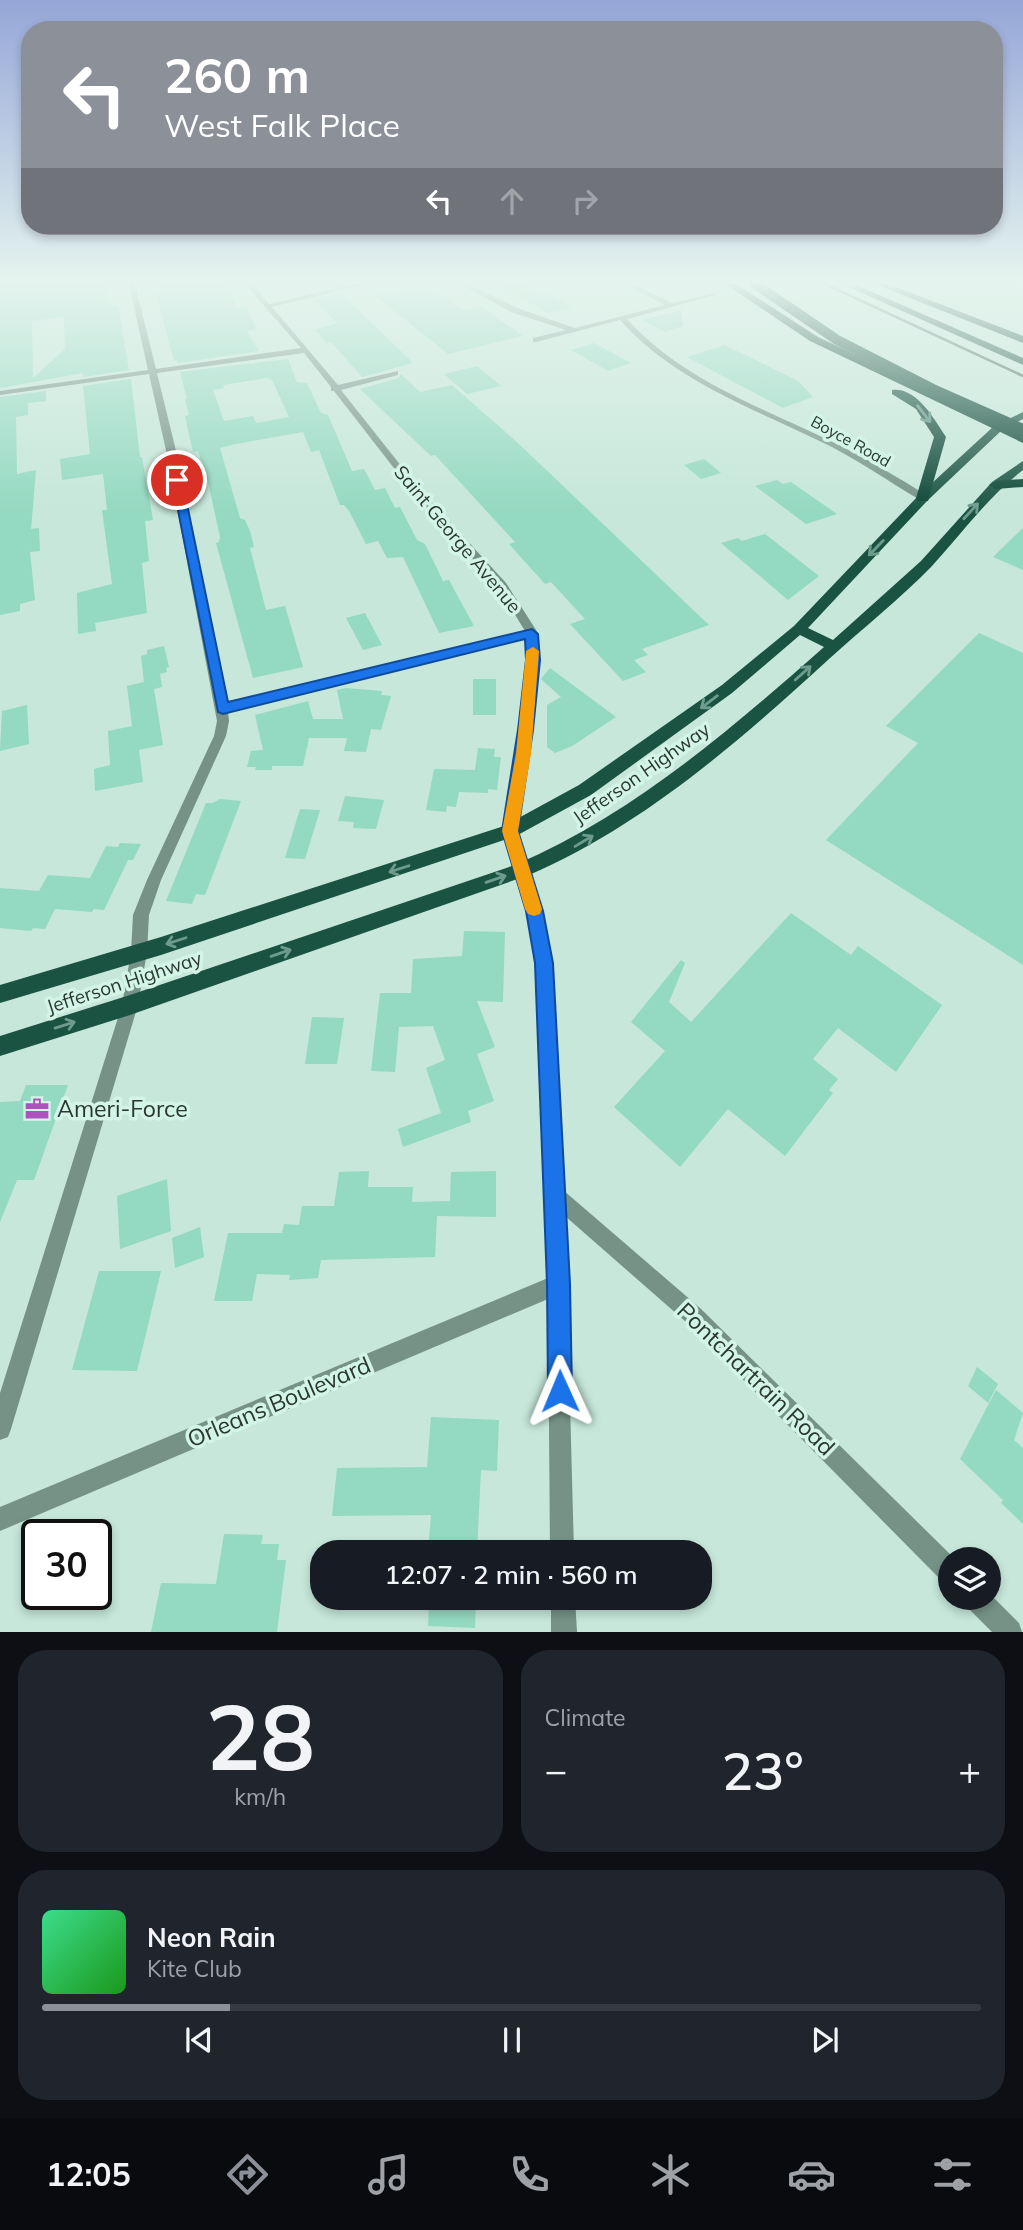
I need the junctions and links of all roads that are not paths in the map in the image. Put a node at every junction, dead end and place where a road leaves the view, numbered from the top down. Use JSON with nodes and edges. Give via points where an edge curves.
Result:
{"nodes":[{"id":1,"x":151,"y":360,"type":"edge"},
{"id":2,"x":236,"y":360,"type":"edge"},
{"id":3,"x":313,"y":360,"type":"edge"},
{"id":4,"x":672,"y":360,"type":"edge"},
{"id":5,"x":853,"y":360,"type":"edge"},
{"id":6,"x":855,"y":360,"type":"edge"},
{"id":7,"x":876,"y":360,"type":"edge"},
{"id":8,"x":154,"y":372,"type":"junction"},
{"id":9,"x":395,"y":373,"type":"dead end"},
{"id":10,"x":334,"y":389,"type":"junction"},
{"id":11,"x":0,"y":393,"type":"edge"},
{"id":12,"x":1023,"y":415,"type":"edge"},
{"id":13,"x":998,"y":428,"type":"junction"},
{"id":14,"x":1023,"y":429,"type":"edge"},
{"id":15,"x":1023,"y":439,"type":"edge"},
{"id":16,"x":1023,"y":464,"type":"edge"},
{"id":17,"x":1023,"y":483,"type":"edge"},
{"id":18,"x":996,"y":485,"type":"junction"},
{"id":19,"x":923,"y":498,"type":"junction"},
{"id":20,"x":799,"y":629,"type":"junction"},
{"id":21,"x":532,"y":634,"type":"junction"},
{"id":22,"x":834,"y":646,"type":"junction"},
{"id":23,"x":223,"y":709,"type":"junction"},
{"id":24,"x":510,"y":831,"type":"junction"},
{"id":25,"x":522,"y":870,"type":"junction"},
{"id":26,"x":139,"y":952,"type":"junction"},
{"id":27,"x":0,"y":994,"type":"edge"},
{"id":28,"x":130,"y":1005,"type":"junction"},
{"id":29,"x":0,"y":1046,"type":"edge"},
{"id":30,"x":554,"y":1194,"type":"junction"},
{"id":31,"x":558,"y":1284,"type":"junction"},
{"id":32,"x":0,"y":1429,"type":"edge"},
{"id":33,"x":0,"y":1519,"type":"edge"},
{"id":34,"x":562,"y":1540,"type":"edge"},
{"id":35,"x":938,"y":1559,"type":"edge"},
{"id":36,"x":563,"y":1610,"type":"edge"},
{"id":37,"x":988,"y":1610,"type":"edge"},
{"id":38,"x":564,"y":1632,"type":"edge"},
{"id":39,"x":1010,"y":1632,"type":"edge"}],
"edges":[{"from":1,"to":8,"type":"street"},
{"from":2,"to":8,"type":"street"},
{"from":3,"to":10,"type":"street","name":"Saint George Avenue"},
{"from":4,"to":19,"type":"street","name":"Boyce Road","via":[[839,447]]},
{"from":5,"to":19,"type":"highway","one_way":true,"via":[[920,407],[940,437]]},
{"from":6,"to":13,"type":"highway"},
{"from":7,"to":14,"type":"highway","bridge":true},
{"from":8,"to":11,"type":"street"},
{"from":8,"to":23,"type":"street"},
{"from":9,"to":10,"type":"street"},
{"from":10,"to":21,"type":"street","name":"Saint George Avenue","via":[[414,488],[502,585]]},
{"from":12,"to":13,"type":"main road","name":"Jefferson Highway"},
{"from":13,"to":15,"type":"highway"},
{"from":13,"to":19,"type":"main road","name":"Jefferson Highway"},
{"from":16,"to":18,"type":"main road","name":"Jefferson Highway"},
{"from":17,"to":18,"type":"highway"},
{"from":22,"to":18,"type":"main road","name":"Jefferson Highway","one_way":true,"via":[[926,564]]},
{"from":19,"to":20,"type":"main road","name":"Jefferson Highway","one_way":true},
{"from":20,"to":22,"type":"main road"},
{"from":20,"to":24,"type":"main road","name":"Jefferson Highway","one_way":true,"via":[[632,759]]},
{"from":21,"to":23,"type":"street"},
{"from":21,"to":24,"type":"street","name":"Saint George Avenue","via":[[526,727]]},
{"from":25,"to":22,"type":"main road","name":"Jefferson Highway","one_way":true,"via":[[566,851],[658,793],[734,736]]},
{"from":23,"to":26,"type":"street","via":[[220,736],[141,915]]},
{"from":24,"to":25,"type":"street","name":"Saint George Avenue"},
{"from":24,"to":26,"type":"main road","name":"Jefferson Highway","one_way":true},
{"from":28,"to":25,"type":"main road","name":"Jefferson Highway","one_way":true},
{"from":25,"to":30,"type":"street","name":"Saint George Avenue","via":[[544,963]]},
{"from":26,"to":27,"type":"main road","name":"Jefferson Highway"},
{"from":26,"to":28,"type":"street"},
{"from":29,"to":28,"type":"main road","name":"Jefferson Highway","one_way":true},
{"from":28,"to":32,"type":"street"},
{"from":30,"to":31,"type":"street","name":"Saint George Avenue"},
{"from":30,"to":35,"type":"street","name":"Pontchartrain Road","via":[[693,1315]]},
{"from":31,"to":33,"type":"street","name":"Orleans Boulevard"},
{"from":31,"to":34,"type":"street","name":"Saint George Avenue"},
{"from":36,"to":38,"type":"street"},
{"from":37,"to":39,"type":"street"}]}
